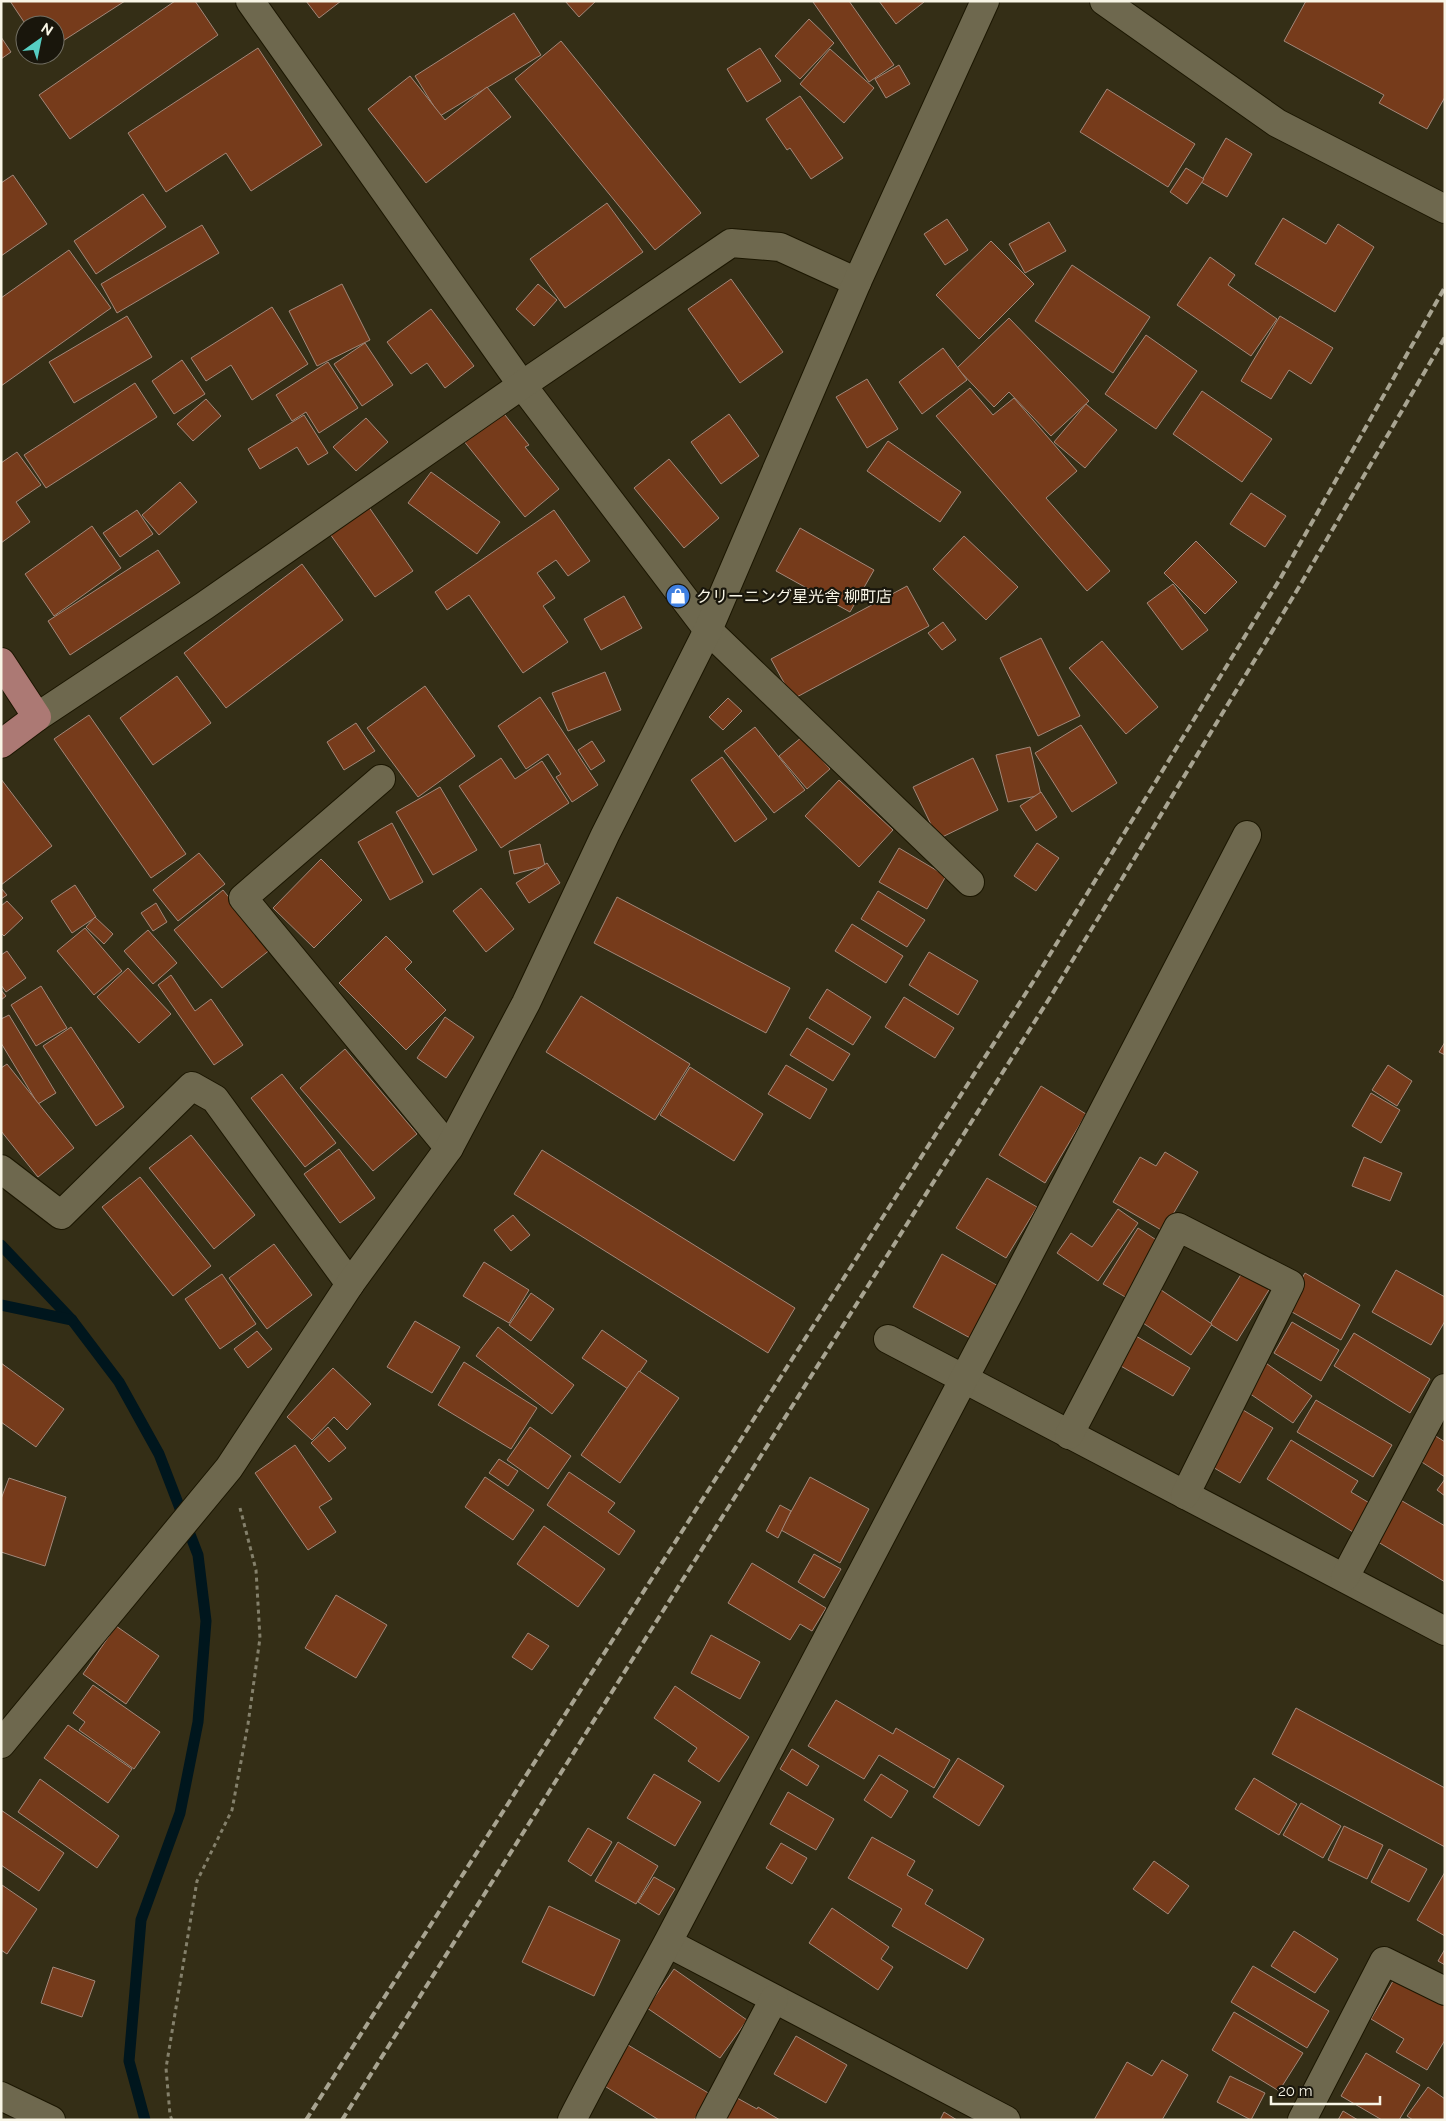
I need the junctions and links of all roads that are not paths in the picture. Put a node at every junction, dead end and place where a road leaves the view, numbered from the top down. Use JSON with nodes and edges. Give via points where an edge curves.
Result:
{"nodes":[{"id":1,"x":250,"y":1,"type":"edge"},
{"id":2,"x":985,"y":1,"type":"edge"},
{"id":3,"x":1104,"y":1,"type":"edge"},
{"id":4,"x":1445,"y":209,"type":"edge"},
{"id":5,"x":857,"y":282,"type":"junction"},
{"id":6,"x":522,"y":385,"type":"junction"},
{"id":7,"x":708,"y":630,"type":"junction"},
{"id":8,"x":1,"y":662,"type":"edge"},
{"id":9,"x":37,"y":717,"type":"junction"},
{"id":10,"x":1,"y":744,"type":"edge"},
{"id":11,"x":381,"y":779,"type":"dead end"},
{"id":12,"x":1247,"y":835,"type":"dead end"},
{"id":13,"x":970,"y":882,"type":"dead end"},
{"id":14,"x":449,"y":1148,"type":"junction"},
{"id":15,"x":1,"y":1169,"type":"edge"},
{"id":16,"x":350,"y":1284,"type":"junction"},
{"id":17,"x":888,"y":1339,"type":"dead end"},
{"id":18,"x":965,"y":1380,"type":"junction"},
{"id":19,"x":1445,"y":1388,"type":"edge"},
{"id":20,"x":1069,"y":1435,"type":"junction"},
{"id":21,"x":1185,"y":1495,"type":"junction"},
{"id":22,"x":1345,"y":1577,"type":"junction"},
{"id":23,"x":1445,"y":1631,"type":"edge"},
{"id":24,"x":1,"y":1744,"type":"edge"},
{"id":25,"x":668,"y":1943,"type":"junction"},
{"id":26,"x":1445,"y":1991,"type":"edge"},
{"id":27,"x":774,"y":1999,"type":"junction"},
{"id":28,"x":1,"y":2096,"type":"edge"},
{"id":29,"x":51,"y":2120,"type":"edge"},
{"id":30,"x":572,"y":2120,"type":"edge"},
{"id":31,"x":710,"y":2120,"type":"edge"},
{"id":32,"x":1006,"y":2120,"type":"edge"},
{"id":33,"x":1302,"y":2120,"type":"edge"}],
"edges":[{"from":1,"to":6,"type":"street"},
{"from":2,"to":5,"type":"street"},
{"from":3,"to":4,"type":"street","via":[[1278,123]]},
{"from":5,"to":6,"type":"street","via":[[780,247],[731,242]]},
{"from":5,"to":7,"type":"street"},
{"from":6,"to":7,"type":"street"},
{"from":6,"to":9,"type":"street","via":[[204,606]]},
{"from":7,"to":13,"type":"street"},
{"from":7,"to":14,"type":"street","via":[[605,835],[526,1003]]},
{"from":8,"to":9,"type":"main road"},
{"from":9,"to":10,"type":"main road"},
{"from":11,"to":14,"type":"street","via":[[243,898]]},
{"from":12,"to":18,"type":"street"},
{"from":14,"to":16,"type":"street"},
{"from":15,"to":16,"type":"street","via":[[60,1215],[192,1086],[214,1099]]},
{"from":16,"to":24,"type":"street","via":[[223,1474]]},
{"from":17,"to":18,"type":"street"},
{"from":18,"to":20,"type":"street"},
{"from":18,"to":25,"type":"street"},
{"from":19,"to":22,"type":"street"},
{"from":20,"to":21,"type":"street"},
{"from":20,"to":21,"type":"street","via":[[1178,1227],[1290,1284]]},
{"from":21,"to":22,"type":"street"},
{"from":22,"to":23,"type":"street"},
{"from":25,"to":27,"type":"street"},
{"from":25,"to":30,"type":"street"},
{"from":26,"to":33,"type":"street","via":[[1384,1961]]},
{"from":27,"to":31,"type":"street"},
{"from":27,"to":32,"type":"street"},
{"from":28,"to":29,"type":"street"}]}
